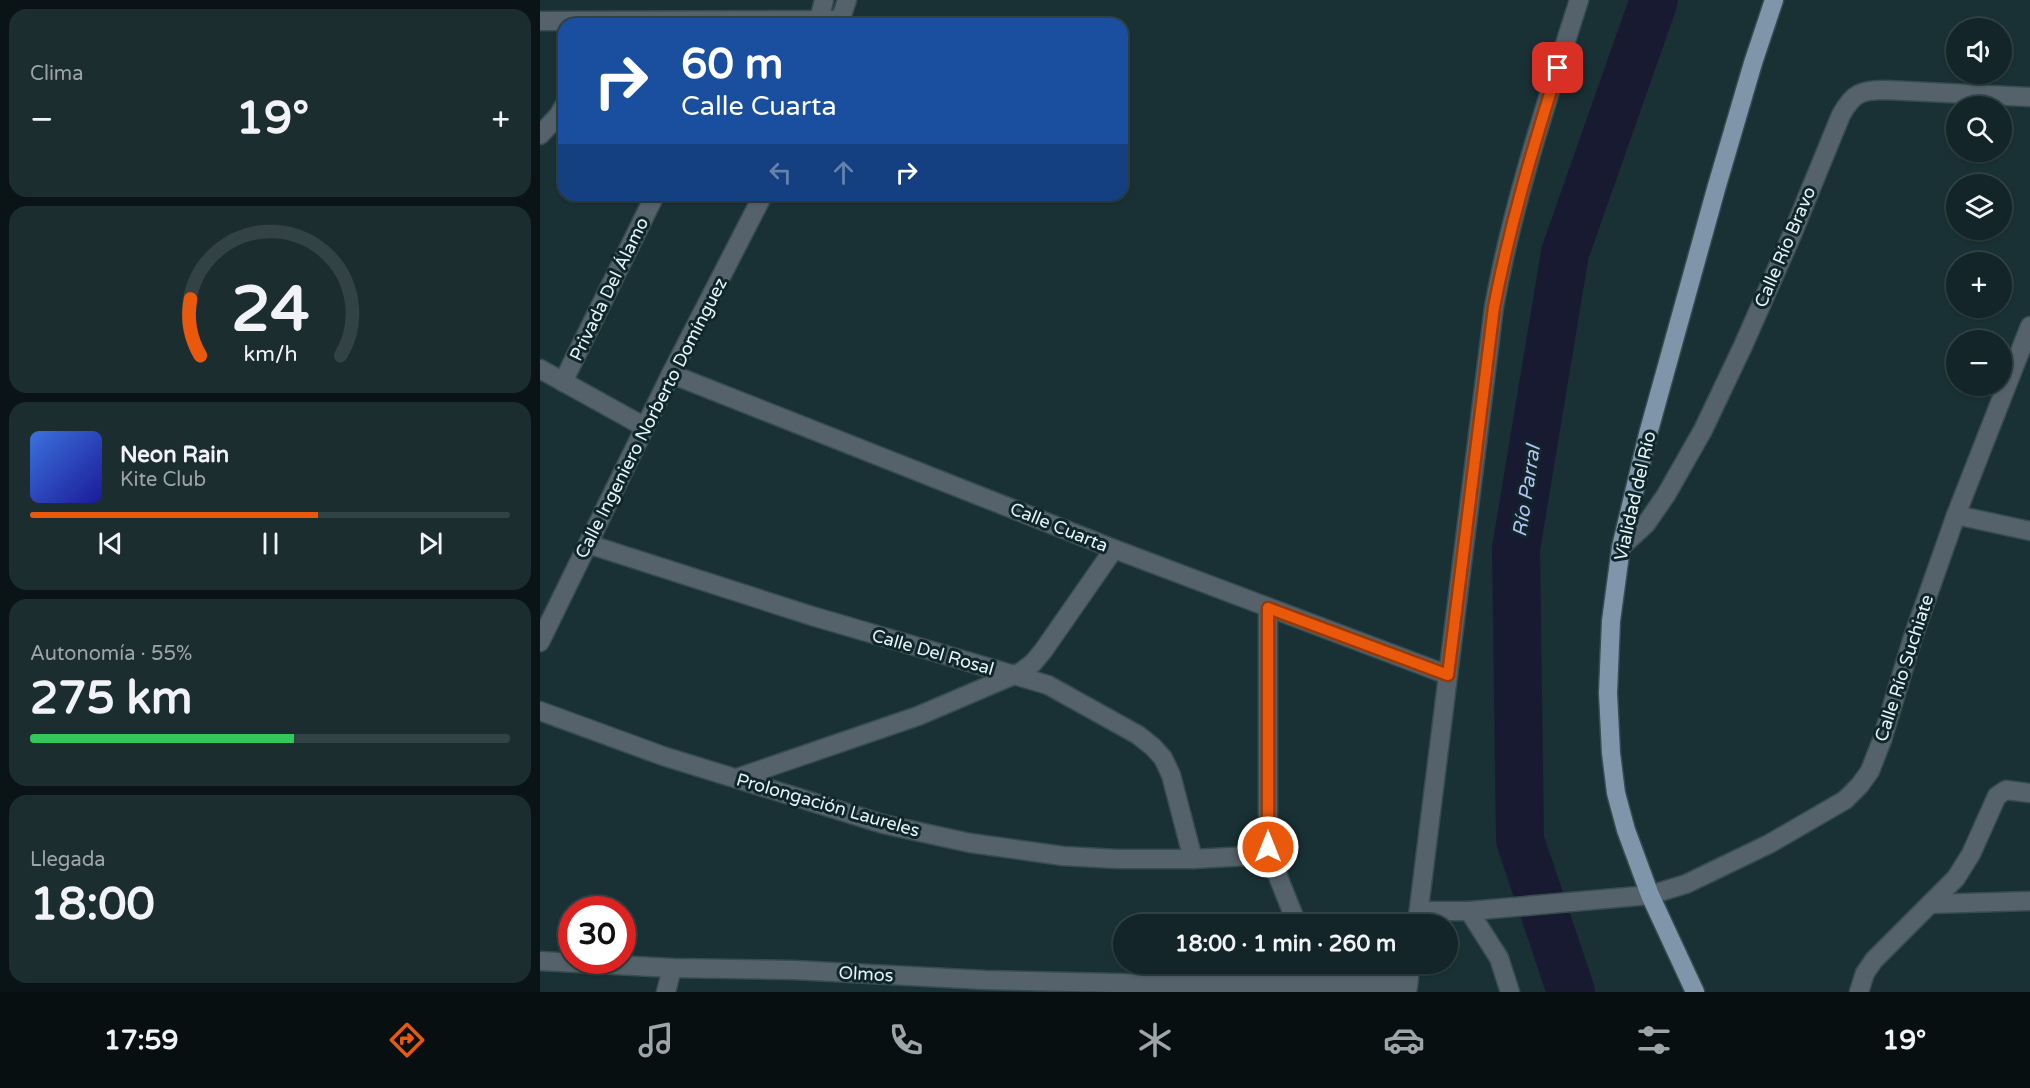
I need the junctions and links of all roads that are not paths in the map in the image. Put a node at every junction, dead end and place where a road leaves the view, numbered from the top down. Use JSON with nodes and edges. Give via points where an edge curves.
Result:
{"nodes":[{"id":1,"x":824,"y":0,"type":"edge"},
{"id":2,"x":847,"y":0,"type":"edge"},
{"id":3,"x":1579,"y":0,"type":"edge"},
{"id":4,"x":1774,"y":0,"type":"edge"},
{"id":5,"x":820,"y":18,"type":"edge"},
{"id":6,"x":841,"y":18,"type":"edge"},
{"id":7,"x":540,"y":21,"type":"edge"},
{"id":8,"x":558,"y":22,"type":"edge"},
{"id":9,"x":2030,"y":98,"type":"edge"},
{"id":10,"x":558,"y":116,"type":"edge"},
{"id":11,"x":540,"y":135,"type":"edge"},
{"id":12,"x":652,"y":201,"type":"edge"},
{"id":13,"x":760,"y":201,"type":"edge"},
{"id":14,"x":2030,"y":326,"type":"edge"},
{"id":15,"x":540,"y":369,"type":"edge"},
{"id":16,"x":671,"y":374,"type":"junction"},
{"id":17,"x":563,"y":382,"type":"junction"},
{"id":18,"x":645,"y":426,"type":"junction"},
{"id":19,"x":1956,"y":516,"type":"junction"},
{"id":20,"x":2030,"y":531,"type":"edge"},
{"id":21,"x":588,"y":543,"type":"junction"},
{"id":22,"x":1621,"y":547,"type":"junction"},
{"id":23,"x":1114,"y":549,"type":"junction"},
{"id":24,"x":1268,"y":608,"type":"junction"},
{"id":25,"x":542,"y":634,"type":"edge"},
{"id":26,"x":1015,"y":675,"type":"junction"},
{"id":27,"x":1448,"y":675,"type":"junction"},
{"id":28,"x":540,"y":711,"type":"edge"},
{"id":29,"x":738,"y":778,"type":"junction"},
{"id":30,"x":2030,"y":793,"type":"edge"},
{"id":31,"x":1269,"y":855,"type":"junction"},
{"id":32,"x":1193,"y":859,"type":"junction"},
{"id":33,"x":1650,"y":895,"type":"junction"},
{"id":34,"x":2030,"y":901,"type":"edge"},
{"id":35,"x":1930,"y":904,"type":"junction"},
{"id":36,"x":1475,"y":910,"type":"junction"},
{"id":37,"x":1293,"y":914,"type":"edge"},
{"id":38,"x":1418,"y":914,"type":"edge"},
{"id":39,"x":1442,"y":914,"type":"edge"},
{"id":40,"x":540,"y":961,"type":"edge"},
{"id":41,"x":672,"y":968,"type":"junction"},
{"id":42,"x":1316,"y":974,"type":"edge"},
{"id":43,"x":1409,"y":974,"type":"edge"},
{"id":44,"x":1320,"y":983,"type":"junction"},
{"id":45,"x":983,"y":986,"type":"edge"},
{"id":46,"x":1268,"y":988,"type":"edge"},
{"id":47,"x":1198,"y":989,"type":"edge"},
{"id":48,"x":1407,"y":989,"type":"edge"},
{"id":49,"x":666,"y":992,"type":"edge"},
{"id":50,"x":1510,"y":992,"type":"edge"},
{"id":51,"x":1695,"y":992,"type":"edge"},
{"id":52,"x":1859,"y":992,"type":"edge"}],
"edges":[{"from":1,"to":5,"type":"street"},
{"from":2,"to":6,"type":"street"},
{"from":3,"to":27,"type":"street","via":[[1504,252]]},
{"from":4,"to":22,"type":"main road","name":"Vialidad del Río","via":[[1681,313]]},
{"from":7,"to":8,"type":"street"},
{"from":9,"to":22,"type":"street","name":"Calle Río Bravo","via":[[1872,90],[1857,94],[1848,103],[1748,335],[1702,430],[1646,524]]},
{"from":10,"to":11,"type":"street"},
{"from":12,"to":17,"type":"street","name":"Privada Del Álamo"},
{"from":13,"to":16,"type":"street","name":"Calle Ingeniero Norberto Domínguez"},
{"from":14,"to":19,"type":"street","name":"Calle Río Suchiate"},
{"from":15,"to":17,"type":"street"},
{"from":16,"to":18,"type":"street","name":"Calle Ingeniero Norberto Domínguez"},
{"from":16,"to":23,"type":"street","name":"Calle Cuarta"},
{"from":17,"to":18,"type":"street"},
{"from":18,"to":21,"type":"street","name":"Calle Ingeniero Norberto Domínguez"},
{"from":19,"to":20,"type":"street"},
{"from":19,"to":33,"type":"street","name":"Calle Río Suchiate","via":[[1882,740],[1860,785],[1836,806],[1769,844],[1695,881]]},
{"from":21,"to":25,"type":"street","name":"Calle Ingeniero Norberto Domínguez"},
{"from":21,"to":26,"type":"street","name":"Calle Del Rosal","via":[[812,616]]},
{"from":22,"to":33,"type":"main road","name":"Vialidad del Río","via":[[1611,621],[1611,753],[1618,802]]},
{"from":23,"to":24,"type":"street","name":"Calle Cuarta"},
{"from":23,"to":26,"type":"street","via":[[1043,651]]},
{"from":24,"to":27,"type":"street","name":"Calle Cuarta"},
{"from":24,"to":31,"type":"street"},
{"from":26,"to":29,"type":"street","via":[[918,716]]},
{"from":26,"to":32,"type":"street","name":"Calle Del Rosal","via":[[1048,685],[1153,747],[1171,775]]},
{"from":27,"to":38,"type":"street"},
{"from":28,"to":29,"type":"street","name":"Prolongación Laureles","via":[[663,756]]},
{"from":29,"to":32,"type":"street","name":"Prolongación Laureles","via":[[883,824],[970,843],[1074,856]]},
{"from":30,"to":35,"type":"street","via":[[2006,790],[1997,796],[1971,854],[1956,878]]},
{"from":31,"to":32,"type":"street","name":"Prolongación Laureles"},
{"from":31,"to":37,"type":"street"},
{"from":33,"to":36,"type":"street","name":"Calle Río Suchiate"},
{"from":33,"to":51,"type":"main road","name":"Vialidad del Río"},
{"from":34,"to":35,"type":"street"},
{"from":35,"to":52,"type":"street","via":[[1874,960]]},
{"from":36,"to":39,"type":"street","name":"Calle Río Suchiate"},
{"from":36,"to":50,"type":"street","via":[[1499,958]]},
{"from":40,"to":41,"type":"street","name":"Olmos"},
{"from":41,"to":45,"type":"street","name":"Olmos","via":[[794,970]]},
{"from":41,"to":49,"type":"street"},
{"from":42,"to":44,"type":"street"},
{"from":43,"to":48,"type":"street"},
{"from":44,"to":46,"type":"street","name":"Olmos"},
{"from":44,"to":48,"type":"street","name":"Olmos"},
{"from":45,"to":47,"type":"street","name":"Olmos"},
{"from":46,"to":47,"type":"street","name":"Olmos"}]}
